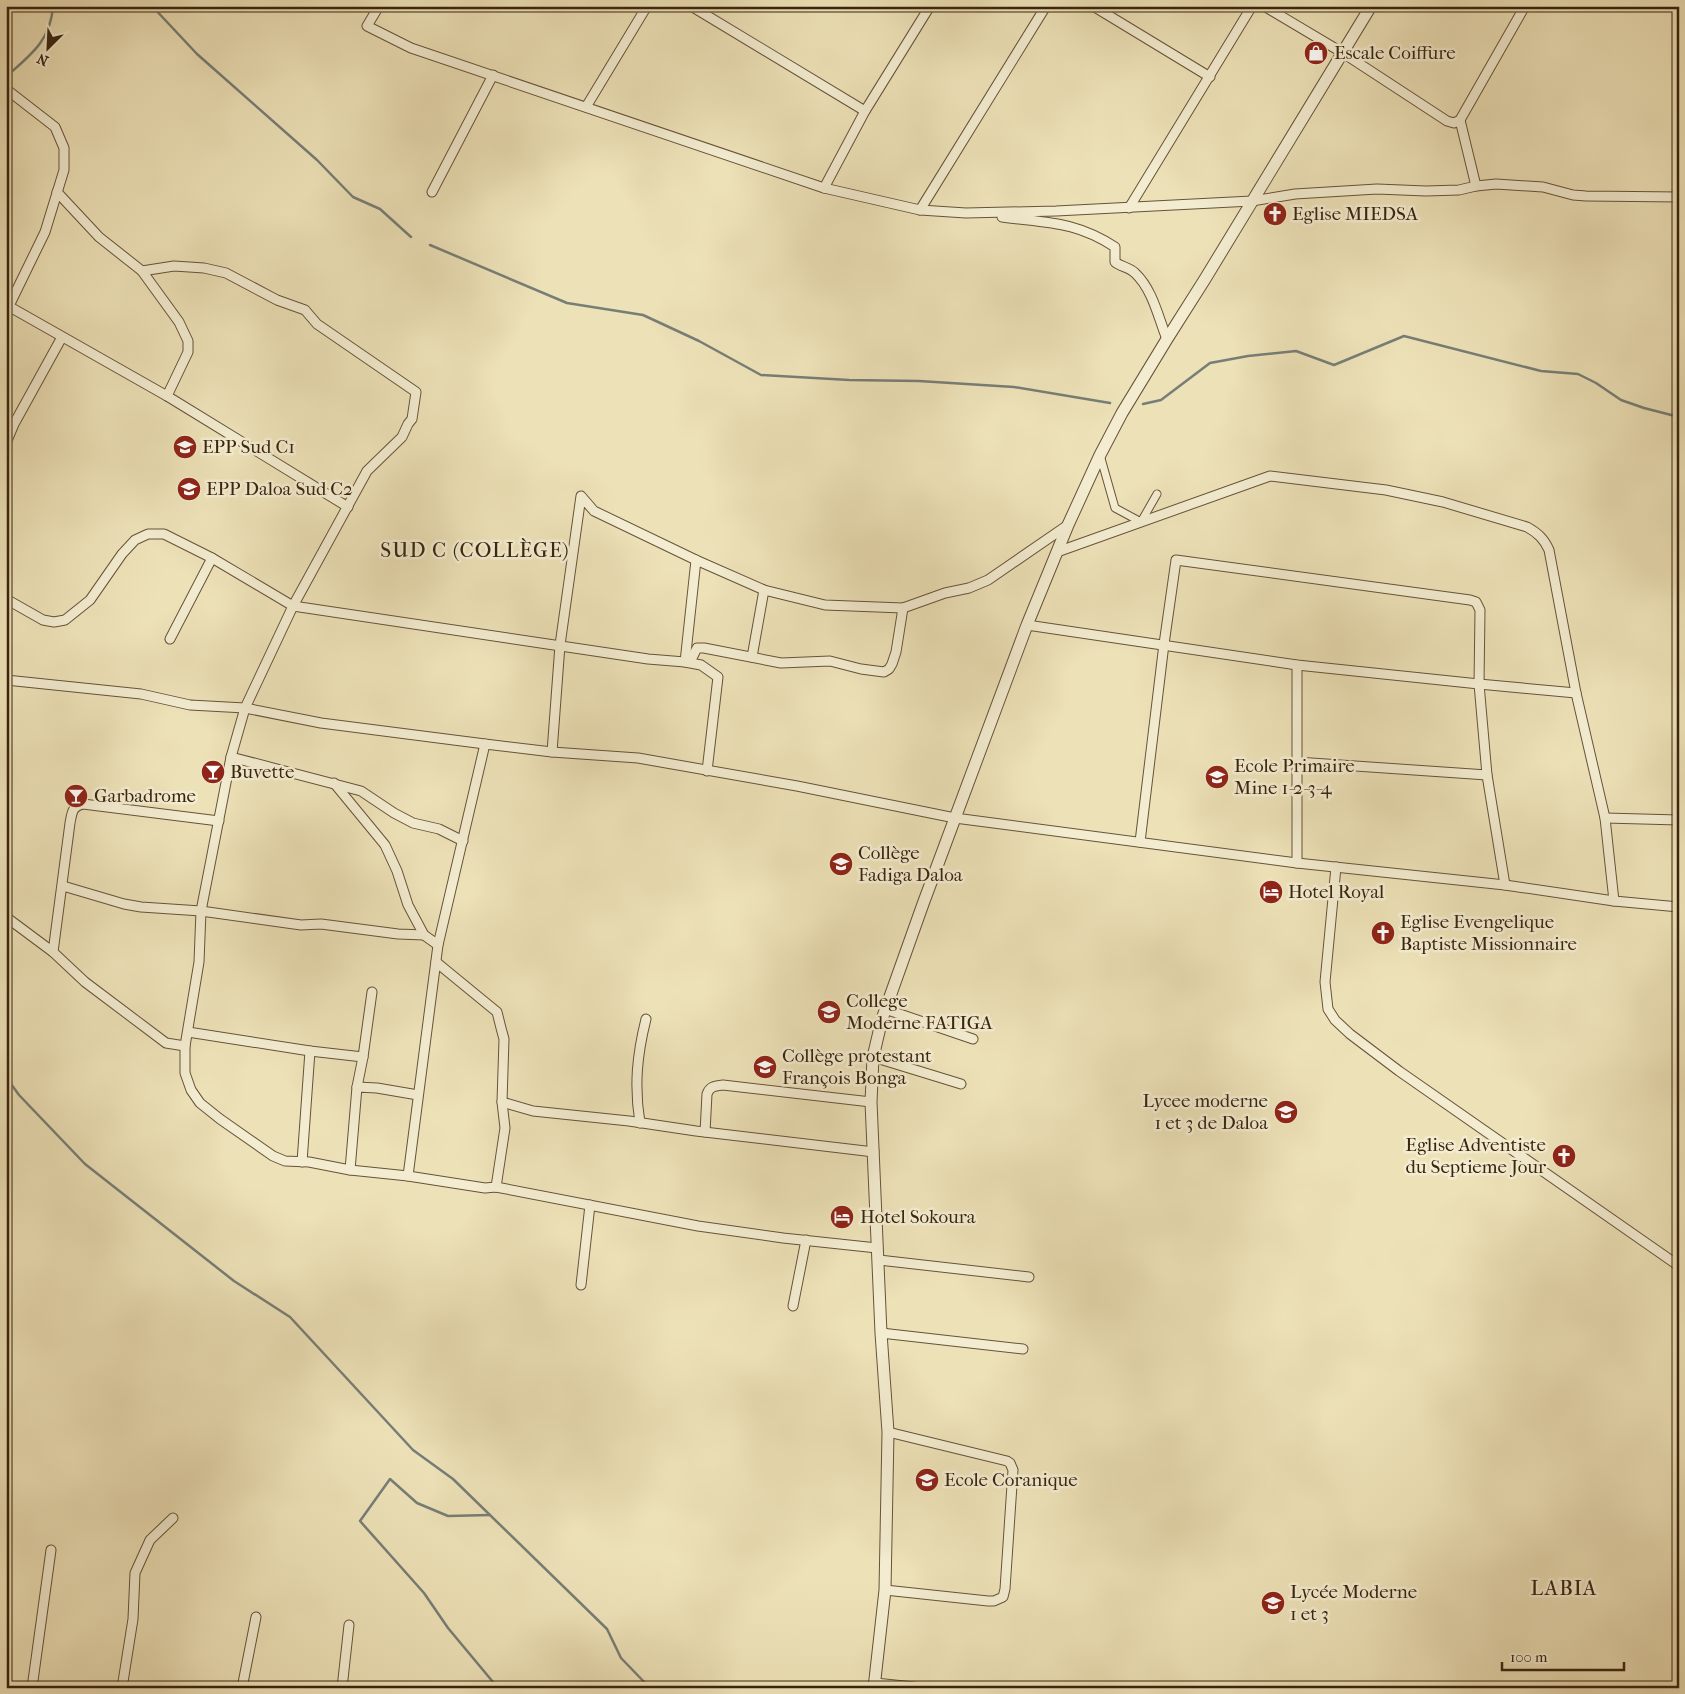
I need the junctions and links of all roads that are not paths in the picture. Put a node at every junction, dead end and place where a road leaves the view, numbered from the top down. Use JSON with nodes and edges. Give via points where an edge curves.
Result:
{"nodes":[{"id":1,"x":379,"y":6,"type":"edge"},
{"id":2,"x":647,"y":6,"type":"edge"},
{"id":3,"x":691,"y":6,"type":"edge"},
{"id":4,"x":930,"y":6,"type":"edge"},
{"id":5,"x":1046,"y":6,"type":"edge"},
{"id":6,"x":1093,"y":6,"type":"edge"},
{"id":7,"x":1252,"y":6,"type":"edge"},
{"id":8,"x":1264,"y":6,"type":"edge"},
{"id":9,"x":1371,"y":6,"type":"edge"},
{"id":10,"x":1525,"y":6,"type":"edge"},
{"id":11,"x":1343,"y":53,"type":"junction"},
{"id":12,"x":492,"y":75,"type":"junction"},
{"id":13,"x":1210,"y":77,"type":"junction"},
{"id":14,"x":6,"y":89,"type":"edge"},
{"id":15,"x":586,"y":107,"type":"junction"},
{"id":16,"x":865,"y":111,"type":"junction"},
{"id":17,"x":1460,"y":120,"type":"junction"},
{"id":18,"x":1476,"y":186,"type":"junction"},
{"id":19,"x":824,"y":188,"type":"junction"},
{"id":20,"x":57,"y":192,"type":"junction"},
{"id":21,"x":432,"y":192,"type":"dead end"},
{"id":22,"x":1679,"y":197,"type":"edge"},
{"id":23,"x":1252,"y":202,"type":"junction"},
{"id":24,"x":1129,"y":208,"type":"junction"},
{"id":25,"x":920,"y":210,"type":"junction"},
{"id":26,"x":966,"y":213,"type":"junction"},
{"id":27,"x":142,"y":271,"type":"junction"},
{"id":28,"x":8,"y":309,"type":"edge"},
{"id":29,"x":62,"y":337,"type":"junction"},
{"id":30,"x":1167,"y":339,"type":"junction"},
{"id":31,"x":167,"y":396,"type":"junction"},
{"id":32,"x":6,"y":443,"type":"edge"},
{"id":33,"x":1100,"y":455,"type":"junction"},
{"id":34,"x":1157,"y":494,"type":"dead end"},
{"id":35,"x":348,"y":507,"type":"junction"},
{"id":36,"x":1068,"y":525,"type":"junction"},
{"id":37,"x":1057,"y":552,"type":"junction"},
{"id":38,"x":212,"y":558,"type":"junction"},
{"id":39,"x":696,"y":560,"type":"junction"},
{"id":40,"x":764,"y":590,"type":"junction"},
{"id":41,"x":6,"y":599,"type":"edge"},
{"id":42,"x":293,"y":606,"type":"junction"},
{"id":43,"x":903,"y":608,"type":"junction"},
{"id":44,"x":1027,"y":625,"type":"junction"},
{"id":45,"x":170,"y":639,"type":"dead end"},
{"id":46,"x":1164,"y":644,"type":"junction"},
{"id":47,"x":560,"y":645,"type":"junction"},
{"id":48,"x":752,"y":657,"type":"junction"},
{"id":49,"x":685,"y":662,"type":"junction"},
{"id":50,"x":1297,"y":665,"type":"junction"},
{"id":51,"x":6,"y":680,"type":"edge"},
{"id":52,"x":1479,"y":684,"type":"junction"},
{"id":53,"x":1576,"y":692,"type":"junction"},
{"id":54,"x":245,"y":708,"type":"junction"},
{"id":55,"x":485,"y":744,"type":"junction"},
{"id":56,"x":552,"y":752,"type":"junction"},
{"id":57,"x":231,"y":757,"type":"junction"},
{"id":58,"x":1297,"y":762,"type":"junction"},
{"id":59,"x":707,"y":771,"type":"junction"},
{"id":60,"x":1487,"y":775,"type":"junction"},
{"id":61,"x":334,"y":783,"type":"junction"},
{"id":62,"x":955,"y":818,"type":"junction"},
{"id":63,"x":1605,"y":818,"type":"junction"},
{"id":64,"x":1679,"y":820,"type":"edge"},
{"id":65,"x":219,"y":821,"type":"junction"},
{"id":66,"x":463,"y":842,"type":"junction"},
{"id":67,"x":1140,"y":842,"type":"junction"},
{"id":68,"x":1297,"y":863,"type":"junction"},
{"id":69,"x":1336,"y":867,"type":"junction"},
{"id":70,"x":1505,"y":885,"type":"junction"},
{"id":71,"x":63,"y":886,"type":"junction"},
{"id":72,"x":1614,"y":901,"type":"junction"},
{"id":73,"x":1679,"y":907,"type":"edge"},
{"id":74,"x":201,"y":911,"type":"junction"},
{"id":75,"x":6,"y":917,"type":"edge"},
{"id":76,"x":424,"y":935,"type":"junction"},
{"id":77,"x":438,"y":945,"type":"junction"},
{"id":78,"x":53,"y":952,"type":"junction"},
{"id":79,"x":436,"y":962,"type":"junction"},
{"id":80,"x":372,"y":992,"type":"dead end"},
{"id":81,"x":885,"y":1009,"type":"junction"},
{"id":82,"x":646,"y":1019,"type":"dead end"},
{"id":83,"x":188,"y":1032,"type":"junction"},
{"id":84,"x":973,"y":1039,"type":"dead end"},
{"id":85,"x":185,"y":1046,"type":"junction"},
{"id":86,"x":310,"y":1051,"type":"junction"},
{"id":87,"x":363,"y":1057,"type":"junction"},
{"id":88,"x":873,"y":1057,"type":"junction"},
{"id":89,"x":961,"y":1084,"type":"dead end"},
{"id":90,"x":357,"y":1087,"type":"junction"},
{"id":91,"x":418,"y":1096,"type":"junction"},
{"id":92,"x":502,"y":1102,"type":"junction"},
{"id":93,"x":872,"y":1102,"type":"junction"},
{"id":94,"x":640,"y":1122,"type":"junction"},
{"id":95,"x":705,"y":1132,"type":"junction"},
{"id":96,"x":874,"y":1152,"type":"junction"},
{"id":97,"x":302,"y":1162,"type":"junction"},
{"id":98,"x":350,"y":1170,"type":"junction"},
{"id":99,"x":408,"y":1176,"type":"junction"},
{"id":100,"x":496,"y":1187,"type":"junction"},
{"id":101,"x":590,"y":1205,"type":"junction"},
{"id":102,"x":806,"y":1240,"type":"junction"},
{"id":103,"x":878,"y":1254,"type":"junction"},
{"id":104,"x":1679,"y":1266,"type":"edge"},
{"id":105,"x":1029,"y":1277,"type":"dead end"},
{"id":106,"x":581,"y":1285,"type":"dead end"},
{"id":107,"x":793,"y":1306,"type":"dead end"},
{"id":108,"x":881,"y":1334,"type":"junction"},
{"id":109,"x":1022,"y":1350,"type":"dead end"},
{"id":110,"x":888,"y":1432,"type":"junction"},
{"id":111,"x":173,"y":1518,"type":"dead end"},
{"id":112,"x":51,"y":1550,"type":"dead end"},
{"id":113,"x":885,"y":1590,"type":"junction"},
{"id":114,"x":256,"y":1617,"type":"dead end"},
{"id":115,"x":350,"y":1625,"type":"dead end"},
{"id":116,"x":874,"y":1686,"type":"edge"},
{"id":117,"x":32,"y":1688,"type":"edge"},
{"id":118,"x":122,"y":1688,"type":"edge"},
{"id":119,"x":242,"y":1688,"type":"edge"},
{"id":120,"x":342,"y":1688,"type":"edge"},
{"id":121,"x":914,"y":1688,"type":"edge"}],
"edges":[{"from":1,"to":12,"type":"street","via":[[367,26],[411,48]]},
{"from":2,"to":15,"type":"street"},
{"from":3,"to":16,"type":"street"},
{"from":4,"to":16,"type":"street"},
{"from":5,"to":25,"type":"street"},
{"from":6,"to":13,"type":"street"},
{"from":7,"to":13,"type":"street"},
{"from":8,"to":11,"type":"street"},
{"from":9,"to":11,"type":"street"},
{"from":10,"to":17,"type":"street"},
{"from":11,"to":17,"type":"street","via":[[1447,121],[1454,123]]},
{"from":11,"to":23,"type":"street"},
{"from":12,"to":15,"type":"street"},
{"from":12,"to":21,"type":"street"},
{"from":13,"to":24,"type":"street"},
{"from":14,"to":20,"type":"street","via":[[54,127],[64,148],[64,170]]},
{"from":15,"to":19,"type":"street"},
{"from":16,"to":19,"type":"street"},
{"from":17,"to":18,"type":"street"},
{"from":18,"to":22,"type":"street","via":[[1531,186],[1586,196]]},
{"from":18,"to":23,"type":"street","via":[[1444,191],[1378,189],[1295,194]]},
{"from":19,"to":25,"type":"street"},
{"from":20,"to":27,"type":"street","via":[[99,237]]},
{"from":20,"to":28,"type":"street","via":[[45,232]]},
{"from":23,"to":24,"type":"street"},
{"from":23,"to":30,"type":"street"},
{"from":24,"to":26,"type":"street"},
{"from":25,"to":26,"type":"street"},
{"from":26,"to":30,"type":"street","via":[[1074,227],[1113,245],[1115,262],[1133,271],[1150,295]]},
{"from":27,"to":31,"type":"street","via":[[179,322],[188,341],[188,352]]},
{"from":27,"to":35,"type":"street","via":[[174,266],[226,273],[276,300],[305,310],[317,324],[416,392],[412,419],[402,437],[367,471]]},
{"from":28,"to":29,"type":"street"},
{"from":29,"to":31,"type":"street"},
{"from":29,"to":32,"type":"street"},
{"from":30,"to":33,"type":"street"},
{"from":31,"to":35,"type":"street"},
{"from":33,"to":34,"type":"street","via":[[1116,508],[1140,522]]},
{"from":33,"to":36,"type":"street"},
{"from":35,"to":42,"type":"street"},
{"from":36,"to":37,"type":"street"},
{"from":36,"to":43,"type":"street","via":[[988,580]]},
{"from":37,"to":44,"type":"street"},
{"from":37,"to":53,"type":"street","via":[[1270,476],[1386,490],[1443,502],[1527,526],[1545,541]]},
{"from":38,"to":41,"type":"street","via":[[164,534],[148,534],[135,540],[90,600],[65,620],[43,620]]},
{"from":38,"to":42,"type":"street"},
{"from":38,"to":45,"type":"street"},
{"from":39,"to":40,"type":"street"},
{"from":39,"to":47,"type":"street","via":[[594,511],[581,496]]},
{"from":39,"to":49,"type":"street"},
{"from":40,"to":43,"type":"street","via":[[825,605]]},
{"from":40,"to":48,"type":"street"},
{"from":42,"to":47,"type":"street"},
{"from":42,"to":54,"type":"street"},
{"from":43,"to":48,"type":"street","via":[[896,652],[892,664],[884,672],[830,661],[781,663]]},
{"from":44,"to":46,"type":"street"},
{"from":44,"to":62,"type":"street"},
{"from":46,"to":50,"type":"street"},
{"from":46,"to":52,"type":"street","via":[[1176,560],[1476,602],[1480,610]]},
{"from":46,"to":67,"type":"street"},
{"from":47,"to":49,"type":"street"},
{"from":47,"to":56,"type":"street"},
{"from":48,"to":49,"type":"street","via":[[697,648],[692,658]]},
{"from":49,"to":59,"type":"street","via":[[700,665],[718,677]]},
{"from":50,"to":52,"type":"street"},
{"from":50,"to":58,"type":"street"},
{"from":51,"to":54,"type":"street","via":[[141,694],[190,705]]},
{"from":52,"to":53,"type":"street"},
{"from":52,"to":60,"type":"street"},
{"from":53,"to":63,"type":"street"},
{"from":54,"to":55,"type":"street","via":[[321,723]]},
{"from":54,"to":57,"type":"street"},
{"from":55,"to":56,"type":"street"},
{"from":55,"to":66,"type":"street"},
{"from":56,"to":59,"type":"street","via":[[638,758]]},
{"from":57,"to":61,"type":"street"},
{"from":57,"to":65,"type":"street"},
{"from":58,"to":60,"type":"street"},
{"from":58,"to":68,"type":"street"},
{"from":59,"to":62,"type":"street"},
{"from":60,"to":70,"type":"street"},
{"from":61,"to":66,"type":"street","via":[[361,791],[394,813],[439,829]]},
{"from":61,"to":76,"type":"street","via":[[385,845],[408,905]]},
{"from":62,"to":67,"type":"street"},
{"from":62,"to":81,"type":"street"},
{"from":63,"to":64,"type":"street"},
{"from":63,"to":72,"type":"street"},
{"from":65,"to":71,"type":"street","via":[[76,805],[70,822]]},
{"from":65,"to":74,"type":"street"},
{"from":66,"to":77,"type":"street"},
{"from":67,"to":68,"type":"street"},
{"from":68,"to":69,"type":"street"},
{"from":69,"to":70,"type":"street"},
{"from":69,"to":104,"type":"street","via":[[1325,982],[1328,1009],[1335,1020],[1399,1071]]},
{"from":70,"to":72,"type":"street"},
{"from":71,"to":74,"type":"street","via":[[124,904],[162,910]]},
{"from":71,"to":78,"type":"street"},
{"from":72,"to":73,"type":"street"},
{"from":74,"to":76,"type":"street","via":[[301,925],[322,924]]},
{"from":74,"to":83,"type":"street","via":[[199,962]]},
{"from":75,"to":78,"type":"street"},
{"from":76,"to":77,"type":"street"},
{"from":77,"to":79,"type":"street"},
{"from":78,"to":85,"type":"street","via":[[85,982],[166,1043]]},
{"from":79,"to":91,"type":"street"},
{"from":79,"to":92,"type":"street","via":[[497,1012],[504,1039]]},
{"from":80,"to":87,"type":"street"},
{"from":81,"to":84,"type":"street"},
{"from":81,"to":88,"type":"street"},
{"from":82,"to":94,"type":"street","via":[[636,1087]]},
{"from":83,"to":85,"type":"street"},
{"from":83,"to":86,"type":"street"},
{"from":85,"to":97,"type":"street","via":[[187,1082],[200,1103],[271,1156]]},
{"from":86,"to":87,"type":"street"},
{"from":86,"to":97,"type":"street"},
{"from":87,"to":90,"type":"street"},
{"from":88,"to":89,"type":"street"},
{"from":88,"to":93,"type":"street"},
{"from":90,"to":91,"type":"street"},
{"from":90,"to":98,"type":"street"},
{"from":91,"to":99,"type":"street"},
{"from":92,"to":94,"type":"street","via":[[533,1111]]},
{"from":92,"to":100,"type":"street","via":[[505,1128]]},
{"from":93,"to":95,"type":"street","via":[[713,1086],[707,1094]]},
{"from":93,"to":96,"type":"street"},
{"from":94,"to":95,"type":"street"},
{"from":95,"to":96,"type":"street"},
{"from":96,"to":103,"type":"street"},
{"from":97,"to":98,"type":"street"},
{"from":98,"to":99,"type":"street"},
{"from":99,"to":100,"type":"street"},
{"from":100,"to":101,"type":"street"},
{"from":101,"to":102,"type":"street","via":[[698,1226]]},
{"from":101,"to":106,"type":"street"},
{"from":102,"to":103,"type":"street"},
{"from":102,"to":107,"type":"street"},
{"from":103,"to":105,"type":"street"},
{"from":103,"to":108,"type":"street"},
{"from":108,"to":109,"type":"street"},
{"from":108,"to":110,"type":"street"},
{"from":110,"to":113,"type":"street"},
{"from":110,"to":113,"type":"street","via":[[1007,1461],[1013,1470],[1005,1589],[1000,1600]]},
{"from":111,"to":118,"type":"street","via":[[150,1540],[134,1573],[133,1618]]},
{"from":112,"to":117,"type":"street"},
{"from":113,"to":116,"type":"street"},
{"from":114,"to":119,"type":"street"},
{"from":115,"to":120,"type":"street"},
{"from":116,"to":121,"type":"street"}]}
